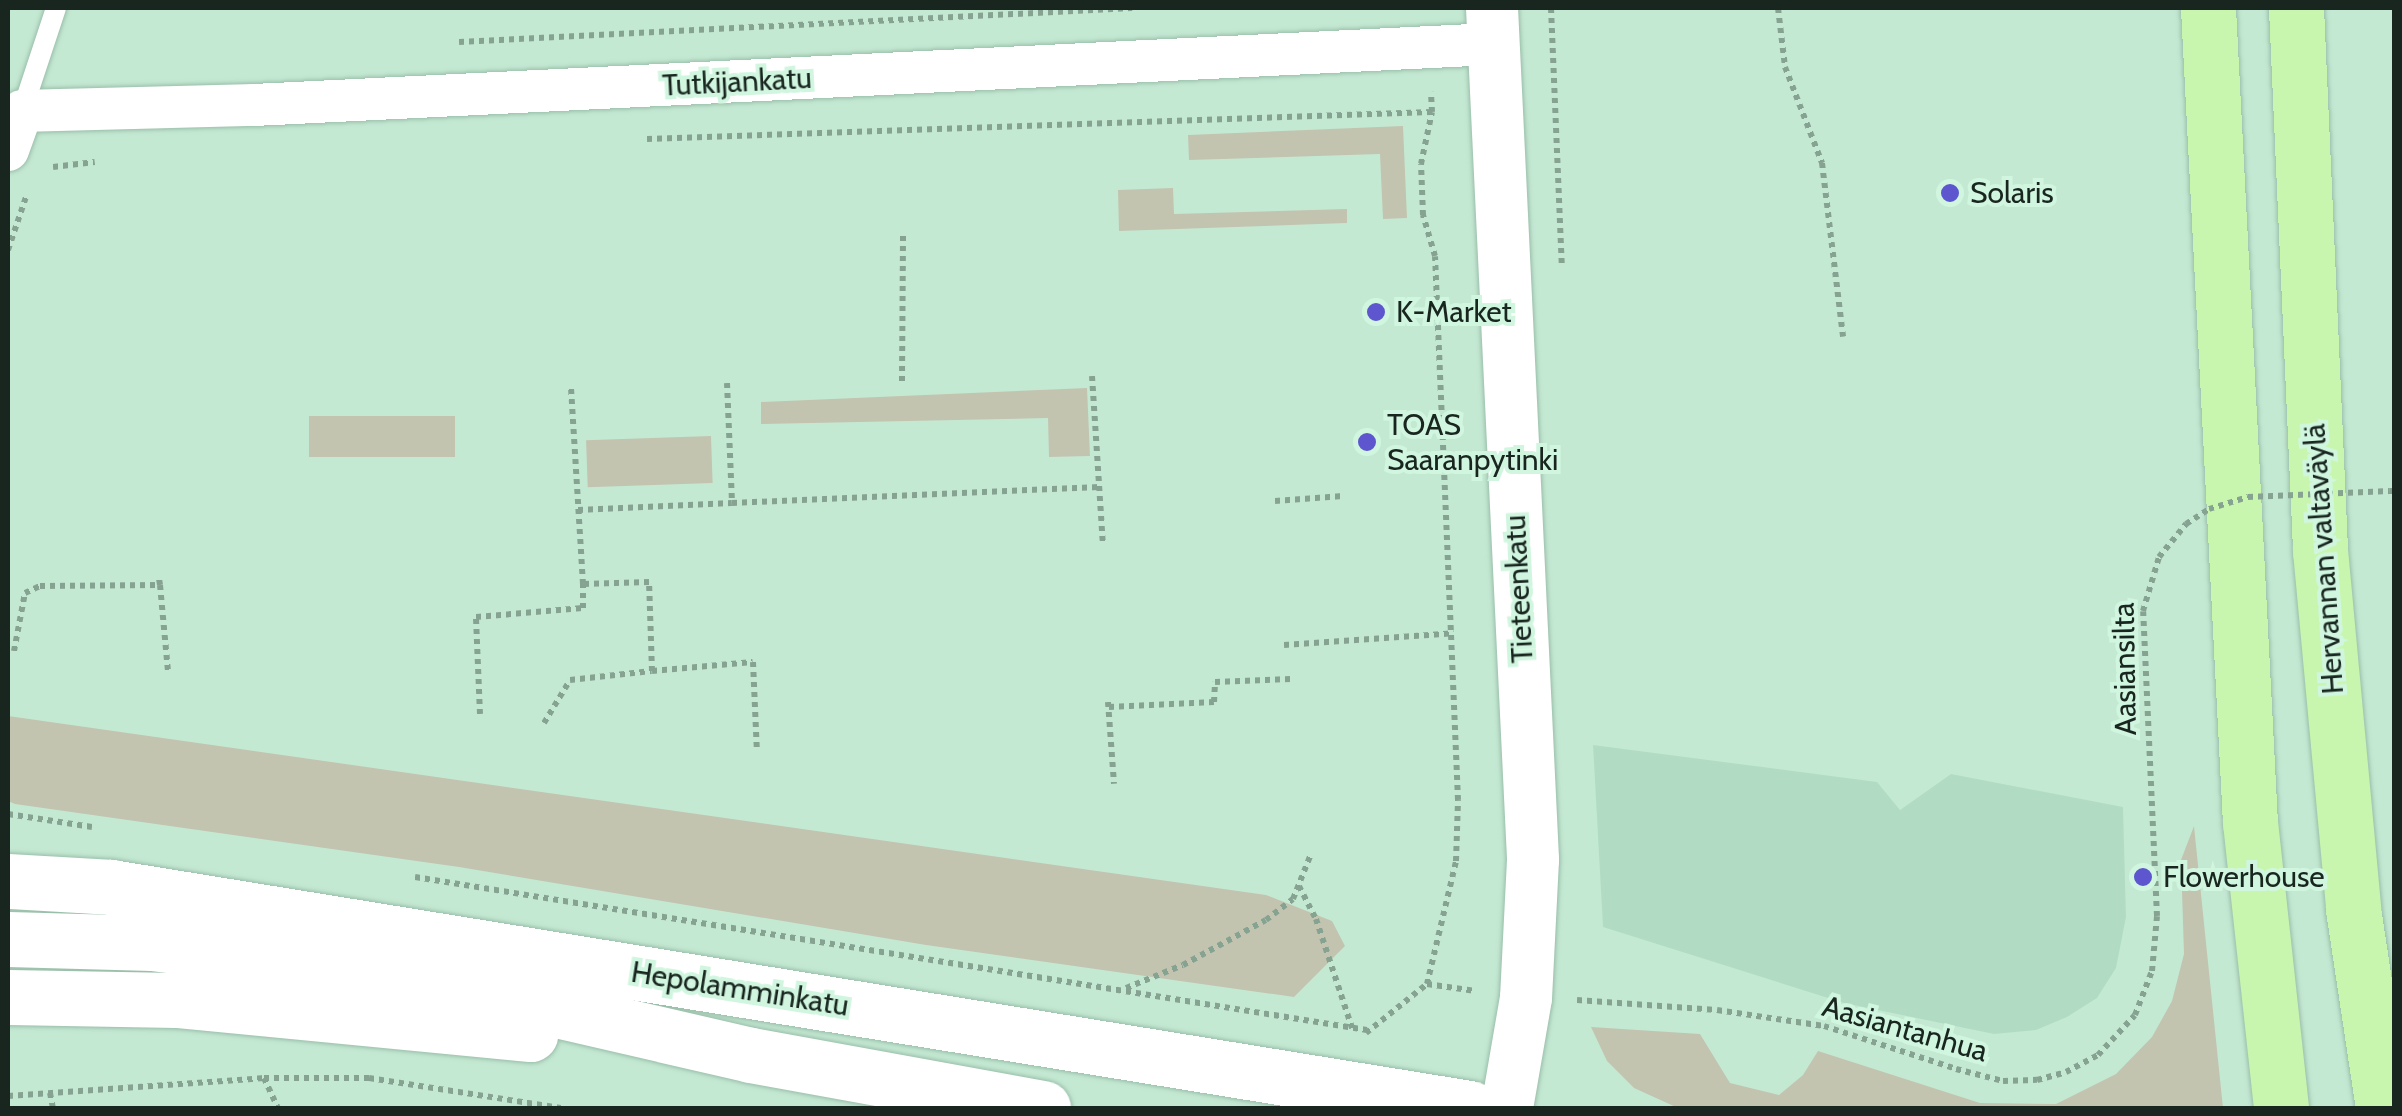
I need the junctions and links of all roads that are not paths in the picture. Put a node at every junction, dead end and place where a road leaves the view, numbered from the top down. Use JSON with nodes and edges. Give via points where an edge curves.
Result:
{"nodes":[{"id":1,"x":56,"y":8,"type":"edge"},
{"id":2,"x":2208,"y":8,"type":"edge"},
{"id":3,"x":2296,"y":8,"type":"edge"},
{"id":4,"x":1493,"y":26,"type":"edge"},
{"id":5,"x":15,"y":131,"type":"edge"},
{"id":6,"x":8,"y":881,"type":"edge"},
{"id":7,"x":8,"y":939,"type":"edge"},
{"id":8,"x":8,"y":997,"type":"edge"},
{"id":9,"x":752,"y":1055,"type":"junction"},
{"id":10,"x":1043,"y":1108,"type":"edge"},
{"id":11,"x":1470,"y":1108,"type":"edge"},
{"id":12,"x":1506,"y":1108,"type":"edge"},
{"id":13,"x":2280,"y":1108,"type":"edge"},
{"id":14,"x":2383,"y":1108,"type":"edge"}],
"edges":[{"from":1,"to":5,"type":"lane"},
{"from":2,"to":13,"type":"main road","via":[[2250,822]]},
{"from":3,"to":14,"type":"main road","name":"Hervannan valtaväylä","via":[[2320,550],[2353,909]]},
{"from":4,"to":5,"type":"street","name":"Tutkijankatu","via":[[1429,49],[254,105]]},
{"from":4,"to":12,"type":"street","name":"Tieteenkatu","via":[[1533,860],[1526,998]]},
{"from":6,"to":11,"type":"main road","name":"Hepolamminkatu","via":[[111,887]]},
{"from":7,"to":9,"type":"main road","name":"Hepolamminkatu","via":[[152,943],[409,976]]},
{"from":8,"to":9,"type":"main road","via":[[176,1000]]},
{"from":9,"to":10,"type":"main road","name":"Hepolamminkatu"}]}
